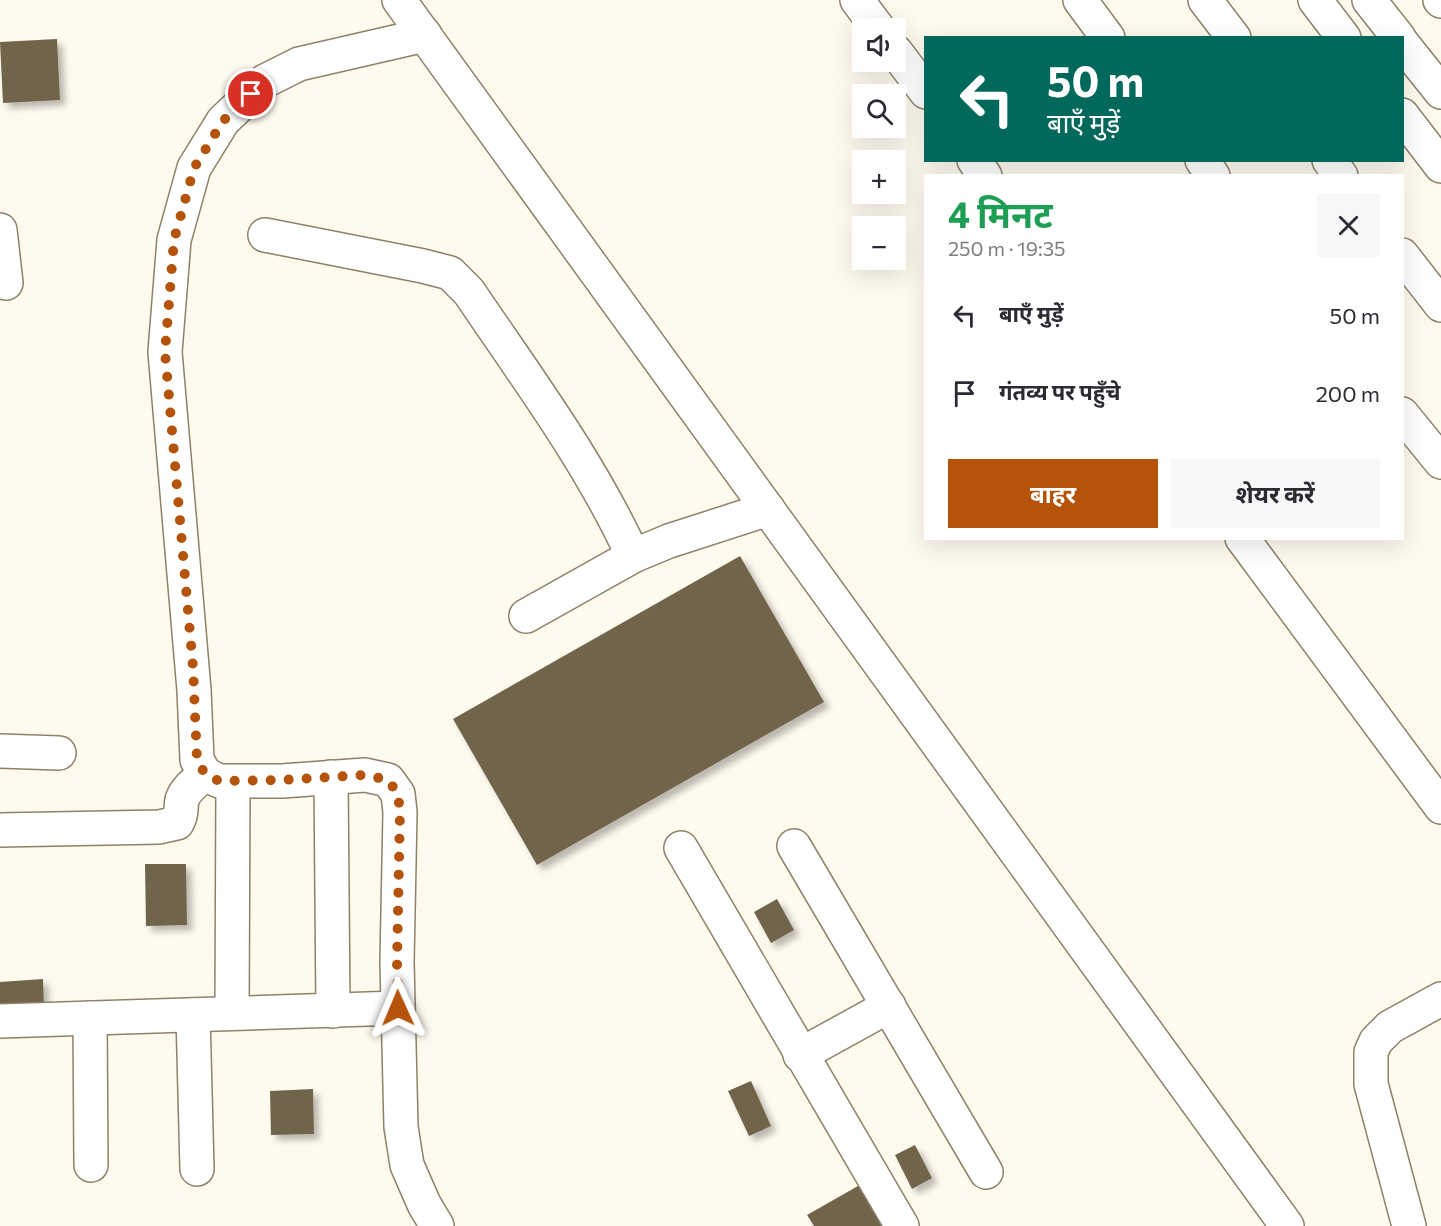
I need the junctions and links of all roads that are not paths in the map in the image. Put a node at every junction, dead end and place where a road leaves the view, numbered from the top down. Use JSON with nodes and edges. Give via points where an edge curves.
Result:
{"nodes":[{"id":1,"x":399,"y":0,"type":"edge"},
{"id":2,"x":857,"y":0,"type":"edge"},
{"id":3,"x":1080,"y":0,"type":"edge"},
{"id":4,"x":1205,"y":0,"type":"edge"},
{"id":5,"x":1315,"y":0,"type":"edge"},
{"id":6,"x":1369,"y":0,"type":"edge"},
{"id":7,"x":870,"y":18,"type":"edge"},
{"id":8,"x":425,"y":35,"type":"junction"},
{"id":9,"x":1107,"y":36,"type":"edge"},
{"id":10,"x":1232,"y":36,"type":"edge"},
{"id":11,"x":1342,"y":36,"type":"edge"},
{"id":12,"x":1397,"y":36,"type":"edge"},
{"id":13,"x":1404,"y":46,"type":"edge"},
{"id":14,"x":906,"y":65,"type":"edge"},
{"id":15,"x":924,"y":89,"type":"edge"},
{"id":16,"x":1441,"y":92,"type":"edge"},
{"id":17,"x":1404,"y":118,"type":"edge"},
{"id":18,"x":1441,"y":166,"type":"edge"},
{"id":19,"x":0,"y":230,"type":"edge"},
{"id":20,"x":265,"y":235,"type":"dead end"},
{"id":21,"x":1404,"y":258,"type":"edge"},
{"id":22,"x":6,"y":283,"type":"dead end"},
{"id":23,"x":1441,"y":305,"type":"edge"},
{"id":24,"x":1404,"y":416,"type":"edge"},
{"id":25,"x":1441,"y":462,"type":"edge"},
{"id":26,"x":768,"y":509,"type":"junction"},
{"id":27,"x":1243,"y":540,"type":"edge"},
{"id":28,"x":633,"y":556,"type":"junction"},
{"id":29,"x":526,"y":616,"type":"dead end"},
{"id":30,"x":0,"y":751,"type":"edge"},
{"id":31,"x":59,"y":753,"type":"dead end"},
{"id":32,"x":331,"y":777,"type":"junction"},
{"id":33,"x":219,"y":778,"type":"junction"},
{"id":34,"x":1441,"y":807,"type":"edge"},
{"id":35,"x":0,"y":830,"type":"edge"},
{"id":36,"x":794,"y":846,"type":"dead end"},
{"id":37,"x":681,"y":848,"type":"dead end"},
{"id":38,"x":1441,"y":999,"type":"edge"},
{"id":39,"x":889,"y":1006,"type":"junction"},
{"id":40,"x":398,"y":1008,"type":"junction"},
{"id":41,"x":333,"y":1011,"type":"junction"},
{"id":42,"x":232,"y":1013,"type":"junction"},
{"id":43,"x":192,"y":1015,"type":"junction"},
{"id":44,"x":90,"y":1018,"type":"junction"},
{"id":45,"x":0,"y":1021,"type":"edge"},
{"id":46,"x":800,"y":1055,"type":"junction"},
{"id":47,"x":92,"y":1166,"type":"dead end"},
{"id":48,"x":196,"y":1168,"type":"dead end"},
{"id":49,"x":986,"y":1172,"type":"dead end"},
{"id":50,"x":437,"y":1226,"type":"edge"},
{"id":51,"x":902,"y":1226,"type":"edge"},
{"id":52,"x":1287,"y":1226,"type":"edge"},
{"id":53,"x":1409,"y":1226,"type":"edge"}],
"edges":[{"from":1,"to":8,"type":"street"},
{"from":2,"to":7,"type":"street"},
{"from":3,"to":9,"type":"street"},
{"from":4,"to":10,"type":"street"},
{"from":5,"to":11,"type":"street"},
{"from":6,"to":12,"type":"street"},
{"from":8,"to":26,"type":"street"},
{"from":8,"to":33,"type":"street","via":[[299,64],[266,81],[223,121],[194,168],[174,240],[165,352],[192,655],[197,760]]},
{"from":13,"to":16,"type":"street"},
{"from":14,"to":15,"type":"street"},
{"from":17,"to":18,"type":"street"},
{"from":19,"to":22,"type":"street"},
{"from":20,"to":28,"type":"street","via":[[450,273],[469,292],[562,430]]},
{"from":21,"to":23,"type":"street"},
{"from":24,"to":25,"type":"street"},
{"from":26,"to":28,"type":"street"},
{"from":26,"to":52,"type":"street"},
{"from":27,"to":34,"type":"street"},
{"from":28,"to":29,"type":"street"},
{"from":30,"to":31,"type":"street"},
{"from":32,"to":33,"type":"street"},
{"from":32,"to":40,"type":"street","via":[[365,775],[388,780],[398,794]]},
{"from":32,"to":41,"type":"street"},
{"from":33,"to":35,"type":"street","via":[[189,787],[177,823],[159,827]]},
{"from":33,"to":42,"type":"street"},
{"from":36,"to":39,"type":"street"},
{"from":37,"to":46,"type":"street"},
{"from":38,"to":53,"type":"street","via":[[1390,1027],[1371,1052],[1371,1084]]},
{"from":39,"to":46,"type":"street"},
{"from":39,"to":49,"type":"street"},
{"from":40,"to":41,"type":"street"},
{"from":40,"to":50,"type":"street","via":[[401,1127],[407,1165]]},
{"from":41,"to":42,"type":"street"},
{"from":42,"to":43,"type":"street"},
{"from":43,"to":44,"type":"street"},
{"from":43,"to":48,"type":"street"},
{"from":44,"to":45,"type":"street"},
{"from":44,"to":47,"type":"street"},
{"from":46,"to":51,"type":"street"}]}
